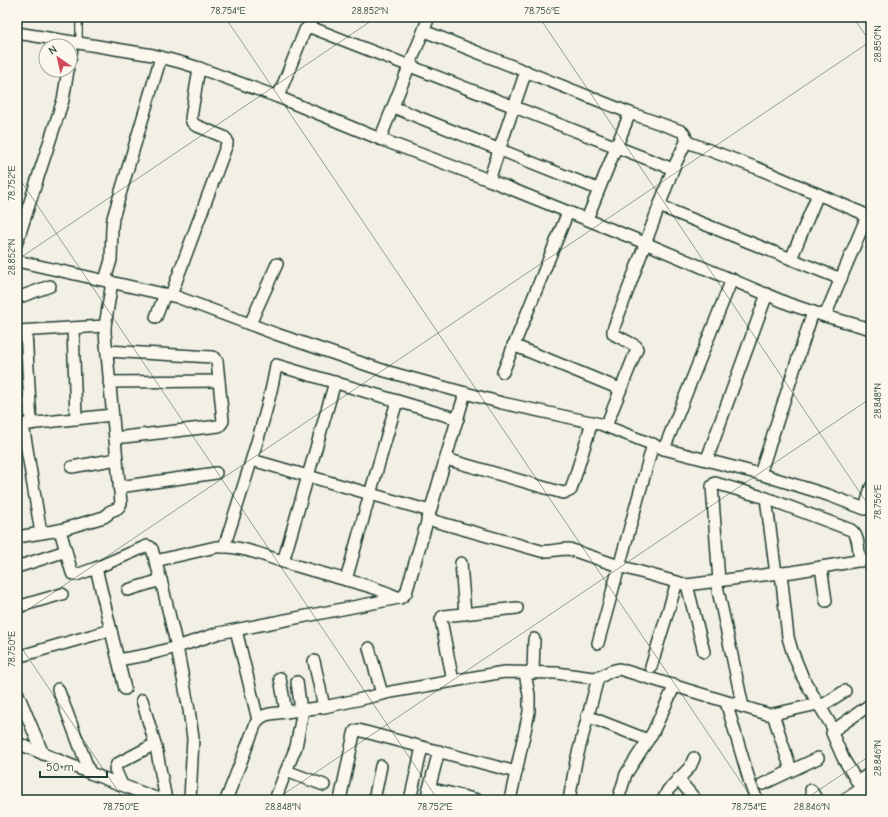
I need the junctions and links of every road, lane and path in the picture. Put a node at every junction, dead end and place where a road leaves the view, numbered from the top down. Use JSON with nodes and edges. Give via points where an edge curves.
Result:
{"nodes":[{"id":1,"x":79,"y":17,"type":"edge"},
{"id":2,"x":429,"y":17,"type":"edge"},
{"id":3,"x":424,"y":31,"type":"junction"},
{"id":4,"x":17,"y":33,"type":"edge"},
{"id":5,"x":46,"y":38,"type":"edge"},
{"id":6,"x":77,"y":38,"type":"edge"},
{"id":7,"x":78,"y":43,"type":"edge"},
{"id":8,"x":162,"y":57,"type":"junction"},
{"id":9,"x":409,"y":66,"type":"junction"},
{"id":10,"x":199,"y":68,"type":"junction"},
{"id":11,"x":526,"y":71,"type":"junction"},
{"id":12,"x":67,"y":78,"type":"edge"},
{"id":13,"x":278,"y":97,"type":"junction"},
{"id":14,"x":393,"y":107,"type":"junction"},
{"id":15,"x":513,"y":107,"type":"junction"},
{"id":16,"x":630,"y":113,"type":"junction"},
{"id":17,"x":380,"y":138,"type":"junction"},
{"id":18,"x":686,"y":144,"type":"junction"},
{"id":19,"x":617,"y":147,"type":"junction"},
{"id":20,"x":499,"y":150,"type":"junction"},
{"id":21,"x":673,"y":169,"type":"junction"},
{"id":22,"x":489,"y":180,"type":"junction"},
{"id":23,"x":598,"y":189,"type":"junction"},
{"id":24,"x":818,"y":194,"type":"junction"},
{"id":25,"x":659,"y":206,"type":"junction"},
{"id":26,"x":568,"y":212,"type":"junction"},
{"id":27,"x":587,"y":219,"type":"junction"},
{"id":28,"x":17,"y":242,"type":"edge"},
{"id":29,"x":645,"y":243,"type":"junction"},
{"id":30,"x":790,"y":259,"type":"junction"},
{"id":31,"x":17,"y":261,"type":"edge"},
{"id":32,"x":277,"y":264,"type":"dead end"},
{"id":33,"x":732,"y":279,"type":"junction"},
{"id":34,"x":841,"y":279,"type":"junction"},
{"id":35,"x":108,"y":281,"type":"junction"},
{"id":36,"x":50,"y":286,"type":"dead end"},
{"id":37,"x":767,"y":294,"type":"junction"},
{"id":38,"x":168,"y":295,"type":"junction"},
{"id":39,"x":17,"y":298,"type":"edge"},
{"id":40,"x":813,"y":312,"type":"junction"},
{"id":41,"x":825,"y":316,"type":"junction"},
{"id":42,"x":156,"y":317,"type":"dead end"},
{"id":43,"x":250,"y":324,"type":"junction"},
{"id":44,"x":105,"y":326,"type":"junction"},
{"id":45,"x":72,"y":328,"type":"junction"},
{"id":46,"x":871,"y":329,"type":"edge"},
{"id":47,"x":22,"y":331,"type":"edge"},
{"id":48,"x":513,"y":345,"type":"junction"},
{"id":49,"x":107,"y":351,"type":"junction"},
{"id":50,"x":503,"y":372,"type":"dead end"},
{"id":51,"x":219,"y":381,"type":"junction"},
{"id":52,"x":109,"y":382,"type":"junction"},
{"id":53,"x":335,"y":382,"type":"junction"},
{"id":54,"x":620,"y":389,"type":"junction"},
{"id":55,"x":465,"y":393,"type":"junction"},
{"id":56,"x":397,"y":401,"type":"junction"},
{"id":57,"x":112,"y":415,"type":"junction"},
{"id":58,"x":76,"y":419,"type":"junction"},
{"id":59,"x":458,"y":419,"type":"junction"},
{"id":60,"x":592,"y":422,"type":"junction"},
{"id":61,"x":24,"y":425,"type":"edge"},
{"id":62,"x":606,"y":426,"type":"junction"},
{"id":63,"x":115,"y":438,"type":"junction"},
{"id":64,"x":654,"y":444,"type":"junction"},
{"id":65,"x":664,"y":449,"type":"junction"},
{"id":66,"x":117,"y":459,"type":"junction"},
{"id":67,"x":446,"y":459,"type":"junction"},
{"id":68,"x":707,"y":459,"type":"junction"},
{"id":69,"x":252,"y":460,"type":"junction"},
{"id":70,"x":72,"y":467,"type":"dead end"},
{"id":71,"x":216,"y":474,"type":"dead end"},
{"id":72,"x":760,"y":474,"type":"junction"},
{"id":73,"x":308,"y":476,"type":"junction"},
{"id":74,"x":871,"y":487,"type":"edge"},
{"id":75,"x":119,"y":488,"type":"junction"},
{"id":76,"x":370,"y":494,"type":"junction"},
{"id":77,"x":766,"y":498,"type":"junction"},
{"id":78,"x":869,"y":502,"type":"edge"},
{"id":79,"x":429,"y":515,"type":"junction"},
{"id":80,"x":60,"y":530,"type":"junction"},
{"id":81,"x":41,"y":533,"type":"junction"},
{"id":82,"x":17,"y":537,"type":"edge"},
{"id":83,"x":224,"y":547,"type":"junction"},
{"id":84,"x":66,"y":551,"type":"junction"},
{"id":85,"x":156,"y":561,"type":"junction"},
{"id":86,"x":282,"y":562,"type":"junction"},
{"id":87,"x":460,"y":563,"type":"dead end"},
{"id":88,"x":868,"y":563,"type":"edge"},
{"id":89,"x":619,"y":566,"type":"junction"},
{"id":90,"x":17,"y":567,"type":"edge"},
{"id":91,"x":96,"y":568,"type":"junction"},
{"id":92,"x":821,"y":568,"type":"junction"},
{"id":93,"x":778,"y":574,"type":"junction"},
{"id":94,"x":161,"y":580,"type":"junction"},
{"id":95,"x":346,"y":580,"type":"junction"},
{"id":96,"x":717,"y":581,"type":"junction"},
{"id":97,"x":682,"y":584,"type":"junction"},
{"id":98,"x":128,"y":590,"type":"dead end"},
{"id":99,"x":62,"y":594,"type":"dead end"},
{"id":100,"x":400,"y":598,"type":"junction"},
{"id":101,"x":826,"y":601,"type":"dead end"},
{"id":102,"x":17,"y":607,"type":"edge"},
{"id":103,"x":517,"y":608,"type":"dead end"},
{"id":104,"x":465,"y":614,"type":"junction"},
{"id":105,"x":111,"y":630,"type":"junction"},
{"id":106,"x":236,"y":630,"type":"junction"},
{"id":107,"x":534,"y":639,"type":"dead end"},
{"id":108,"x":598,"y":643,"type":"dead end"},
{"id":109,"x":177,"y":647,"type":"junction"},
{"id":110,"x":369,"y":648,"type":"dead end"},
{"id":111,"x":704,"y":652,"type":"dead end"},
{"id":112,"x":17,"y":657,"type":"edge"},
{"id":113,"x":118,"y":660,"type":"junction"},
{"id":114,"x":314,"y":662,"type":"dead end"},
{"id":115,"x":651,"y":667,"type":"dead end"},
{"id":116,"x":529,"y":673,"type":"junction"},
{"id":117,"x":280,"y":678,"type":"dead end"},
{"id":118,"x":598,"y":678,"type":"junction"},
{"id":119,"x":453,"y":681,"type":"junction"},
{"id":120,"x":297,"y":682,"type":"dead end"},
{"id":121,"x":674,"y":685,"type":"junction"},
{"id":122,"x":58,"y":689,"type":"dead end"},
{"id":123,"x":125,"y":689,"type":"dead end"},
{"id":124,"x":845,"y":691,"type":"dead end"},
{"id":125,"x":17,"y":692,"type":"edge"},
{"id":126,"x":382,"y":694,"type":"junction"},
{"id":127,"x":142,"y":700,"type":"dead end"},
{"id":128,"x":726,"y":702,"type":"junction"},
{"id":129,"x":871,"y":704,"type":"edge"},
{"id":130,"x":819,"y":706,"type":"junction"},
{"id":131,"x":324,"y":707,"type":"junction"},
{"id":132,"x":743,"y":707,"type":"junction"},
{"id":133,"x":302,"y":710,"type":"junction"},
{"id":134,"x":286,"y":712,"type":"junction"},
{"id":135,"x":773,"y":714,"type":"junction"},
{"id":136,"x":587,"y":716,"type":"junction"},
{"id":137,"x":258,"y":720,"type":"junction"},
{"id":138,"x":834,"y":730,"type":"junction"},
{"id":139,"x":648,"y":740,"type":"junction"},
{"id":140,"x":17,"y":743,"type":"edge"},
{"id":141,"x":155,"y":744,"type":"junction"},
{"id":142,"x":422,"y":747,"type":"junction"},
{"id":143,"x":439,"y":751,"type":"junction"},
{"id":144,"x":43,"y":754,"type":"junction"},
{"id":145,"x":694,"y":758,"type":"dead end"},
{"id":146,"x":818,"y":758,"type":"dead end"},
{"id":147,"x":380,"y":766,"type":"dead end"},
{"id":148,"x":791,"y":770,"type":"junction"},
{"id":149,"x":286,"y":771,"type":"junction"},
{"id":150,"x":516,"y":772,"type":"junction"},
{"id":151,"x":90,"y":773,"type":"junction"},
{"id":152,"x":871,"y":773,"type":"edge"},
{"id":153,"x":678,"y":779,"type":"junction"},
{"id":154,"x":763,"y":784,"type":"dead end"},
{"id":155,"x":122,"y":785,"type":"junction"},
{"id":156,"x":324,"y":785,"type":"dead end"},
{"id":157,"x":859,"y":785,"type":"junction"},
{"id":158,"x":429,"y":788,"type":"junction"},
{"id":159,"x":811,"y":790,"type":"dead end"},
{"id":160,"x":161,"y":800,"type":"edge"},
{"id":161,"x":166,"y":800,"type":"edge"},
{"id":162,"x":190,"y":800,"type":"edge"},
{"id":163,"x":226,"y":800,"type":"edge"},
{"id":164,"x":275,"y":800,"type":"edge"},
{"id":165,"x":340,"y":800,"type":"edge"},
{"id":166,"x":374,"y":800,"type":"edge"},
{"id":167,"x":410,"y":800,"type":"edge"},
{"id":168,"x":426,"y":800,"type":"edge"},
{"id":169,"x":478,"y":800,"type":"edge"},
{"id":170,"x":510,"y":800,"type":"edge"},
{"id":171,"x":569,"y":800,"type":"edge"},
{"id":172,"x":618,"y":800,"type":"edge"},
{"id":173,"x":663,"y":800,"type":"edge"},
{"id":174,"x":696,"y":800,"type":"edge"},
{"id":175,"x":757,"y":800,"type":"edge"},
{"id":176,"x":817,"y":800,"type":"edge"},
{"id":177,"x":844,"y":800,"type":"edge"},
{"id":178,"x":868,"y":800,"type":"edge"}],
"edges":[{"from":1,"to":6,"type":"lane"},
{"from":2,"to":3,"type":"street"},
{"from":3,"to":9,"type":"street"},
{"from":3,"to":11,"type":"street"},
{"from":4,"to":5,"type":"street"},
{"from":7,"to":8,"type":"street"},
{"from":8,"to":10,"type":"street"},
{"from":8,"to":35,"type":"street","via":[[113,218]]},
{"from":9,"to":13,"type":"street","via":[[310,27],[305,30]]},
{"from":9,"to":14,"type":"street"},
{"from":9,"to":15,"type":"street"},
{"from":10,"to":13,"type":"street"},
{"from":10,"to":38,"type":"street","via":[[192,122],[224,137],[227,144]]},
{"from":11,"to":15,"type":"street"},
{"from":11,"to":16,"type":"street"},
{"from":12,"to":28,"type":"street","via":[[63,100]]},
{"from":13,"to":17,"type":"street"},
{"from":14,"to":17,"type":"street"},
{"from":14,"to":20,"type":"street"},
{"from":15,"to":19,"type":"street"},
{"from":15,"to":20,"type":"street"},
{"from":16,"to":18,"type":"street","via":[[681,131],[686,137]]},
{"from":16,"to":19,"type":"street"},
{"from":17,"to":22,"type":"street"},
{"from":18,"to":21,"type":"street"},
{"from":18,"to":24,"type":"street","via":[[690,143],[757,168]]},
{"from":19,"to":21,"type":"street"},
{"from":19,"to":23,"type":"street"},
{"from":20,"to":22,"type":"street"},
{"from":20,"to":23,"type":"street"},
{"from":21,"to":25,"type":"street"},
{"from":22,"to":26,"type":"street"},
{"from":23,"to":27,"type":"street"},
{"from":24,"to":30,"type":"street"},
{"from":24,"to":34,"type":"street","via":[[862,212],[866,218]]},
{"from":25,"to":29,"type":"street"},
{"from":25,"to":30,"type":"street"},
{"from":26,"to":27,"type":"street"},
{"from":26,"to":48,"type":"street"},
{"from":27,"to":29,"type":"street"},
{"from":29,"to":33,"type":"street"},
{"from":29,"to":54,"type":"street","via":[[613,330],[615,335],[634,344],[637,349]]},
{"from":30,"to":34,"type":"street"},
{"from":31,"to":35,"type":"street"},
{"from":32,"to":43,"type":"street"},
{"from":33,"to":37,"type":"street"},
{"from":33,"to":65,"type":"street"},
{"from":34,"to":41,"type":"street"},
{"from":35,"to":38,"type":"street"},
{"from":35,"to":44,"type":"street"},
{"from":36,"to":39,"type":"street"},
{"from":37,"to":40,"type":"street"},
{"from":37,"to":68,"type":"street"},
{"from":38,"to":42,"type":"street"},
{"from":38,"to":43,"type":"street"},
{"from":40,"to":41,"type":"street"},
{"from":40,"to":72,"type":"street"},
{"from":41,"to":46,"type":"street"},
{"from":43,"to":55,"type":"street","via":[[385,371]]},
{"from":44,"to":45,"type":"street"},
{"from":44,"to":49,"type":"street"},
{"from":45,"to":47,"type":"street"},
{"from":45,"to":58,"type":"street"},
{"from":47,"to":61,"type":"street"},
{"from":48,"to":50,"type":"street"},
{"from":48,"to":54,"type":"street"},
{"from":49,"to":51,"type":"street","via":[[212,357],[217,361]]},
{"from":49,"to":52,"type":"street"},
{"from":51,"to":52,"type":"street"},
{"from":51,"to":63,"type":"street","via":[[223,421],[219,426]]},
{"from":52,"to":57,"type":"street"},
{"from":53,"to":56,"type":"street"},
{"from":53,"to":69,"type":"street","via":[[276,365]]},
{"from":53,"to":73,"type":"street"},
{"from":54,"to":62,"type":"street"},
{"from":55,"to":59,"type":"street"},
{"from":55,"to":60,"type":"street"},
{"from":56,"to":59,"type":"street"},
{"from":56,"to":76,"type":"street"},
{"from":57,"to":58,"type":"street"},
{"from":57,"to":63,"type":"street"},
{"from":58,"to":61,"type":"street"},
{"from":59,"to":67,"type":"street"},
{"from":60,"to":62,"type":"street"},
{"from":60,"to":67,"type":"street","via":[[571,490],[568,492],[563,493]]},
{"from":61,"to":81,"type":"street"},
{"from":62,"to":64,"type":"street"},
{"from":63,"to":66,"type":"street"},
{"from":64,"to":65,"type":"street"},
{"from":64,"to":89,"type":"street"},
{"from":65,"to":68,"type":"street"},
{"from":66,"to":70,"type":"street"},
{"from":66,"to":75,"type":"street"},
{"from":67,"to":79,"type":"street"},
{"from":68,"to":72,"type":"street"},
{"from":69,"to":73,"type":"street"},
{"from":69,"to":83,"type":"street"},
{"from":71,"to":75,"type":"street"},
{"from":72,"to":78,"type":"street","via":[[865,509]]},
{"from":73,"to":76,"type":"street"},
{"from":73,"to":86,"type":"street"},
{"from":74,"to":78,"type":"street"},
{"from":75,"to":80,"type":"street","via":[[120,507],[104,517]]},
{"from":76,"to":79,"type":"street"},
{"from":76,"to":95,"type":"street"},
{"from":77,"to":88,"type":"street","via":[[854,532]]},
{"from":77,"to":93,"type":"street"},
{"from":77,"to":96,"type":"street","via":[[715,483],[712,486]]},
{"from":79,"to":89,"type":"street","via":[[541,551],[569,550]]},
{"from":79,"to":100,"type":"street","via":[[406,593]]},
{"from":80,"to":81,"type":"street"},
{"from":80,"to":84,"type":"street"},
{"from":81,"to":82,"type":"street"},
{"from":83,"to":85,"type":"street"},
{"from":83,"to":86,"type":"street"},
{"from":84,"to":90,"type":"street"},
{"from":84,"to":91,"type":"street","via":[[72,573],[76,575]]},
{"from":85,"to":91,"type":"street","via":[[152,549],[148,546]]},
{"from":85,"to":94,"type":"street"},
{"from":86,"to":95,"type":"street"},
{"from":87,"to":104,"type":"street"},
{"from":88,"to":92,"type":"street"},
{"from":89,"to":97,"type":"street"},
{"from":89,"to":108,"type":"street"},
{"from":91,"to":105,"type":"street"},
{"from":92,"to":93,"type":"street"},
{"from":92,"to":101,"type":"street"},
{"from":93,"to":96,"type":"street"},
{"from":93,"to":130,"type":"street","via":[[792,651],[802,678]]},
{"from":94,"to":98,"type":"street"},
{"from":94,"to":109,"type":"street"},
{"from":95,"to":100,"type":"street"},
{"from":96,"to":97,"type":"street"},
{"from":96,"to":132,"type":"street"},
{"from":97,"to":111,"type":"street"},
{"from":97,"to":115,"type":"street"},
{"from":99,"to":102,"type":"street"},
{"from":100,"to":106,"type":"street"},
{"from":103,"to":104,"type":"street"},
{"from":104,"to":119,"type":"street","via":[[444,616],[441,620]]},
{"from":105,"to":112,"type":"street"},
{"from":105,"to":113,"type":"street"},
{"from":106,"to":109,"type":"street"},
{"from":106,"to":137,"type":"street"},
{"from":107,"to":116,"type":"street"},
{"from":109,"to":113,"type":"street"},
{"from":109,"to":162,"type":"street","via":[[192,738]]},
{"from":110,"to":126,"type":"street"},
{"from":113,"to":123,"type":"street"},
{"from":114,"to":131,"type":"street"},
{"from":116,"to":118,"type":"street"},
{"from":116,"to":119,"type":"street","via":[[505,672]]},
{"from":116,"to":150,"type":"street","via":[[528,723]]},
{"from":117,"to":134,"type":"street"},
{"from":118,"to":121,"type":"street","via":[[619,669]]},
{"from":118,"to":136,"type":"street"},
{"from":119,"to":126,"type":"street"},
{"from":120,"to":133,"type":"street"},
{"from":121,"to":128,"type":"street"},
{"from":121,"to":139,"type":"street"},
{"from":122,"to":151,"type":"street"},
{"from":124,"to":130,"type":"street"},
{"from":125,"to":144,"type":"street"},
{"from":126,"to":131,"type":"street"},
{"from":127,"to":141,"type":"street"},
{"from":128,"to":132,"type":"street"},
{"from":128,"to":175,"type":"street"},
{"from":129,"to":138,"type":"street"},
{"from":130,"to":135,"type":"street"},
{"from":130,"to":138,"type":"street"},
{"from":131,"to":133,"type":"street"},
{"from":132,"to":135,"type":"street"},
{"from":133,"to":134,"type":"street"},
{"from":133,"to":149,"type":"street","via":[[296,747]]},
{"from":134,"to":137,"type":"street","via":[[265,715]]},
{"from":135,"to":148,"type":"street"},
{"from":136,"to":139,"type":"street"},
{"from":136,"to":171,"type":"street"},
{"from":137,"to":163,"type":"street"},
{"from":138,"to":157,"type":"street","via":[[832,736]]},
{"from":139,"to":172,"type":"street","via":[[626,774]]},
{"from":140,"to":144,"type":"street"},
{"from":141,"to":155,"type":"street","via":[[117,764],[115,769]]},
{"from":141,"to":161,"type":"street"},
{"from":142,"to":143,"type":"street"},
{"from":142,"to":165,"type":"street","via":[[355,731]]},
{"from":142,"to":167,"type":"street"},
{"from":143,"to":150,"type":"street"},
{"from":143,"to":158,"type":"street"},
{"from":144,"to":151,"type":"street"},
{"from":145,"to":153,"type":"street","via":[[690,767]]},
{"from":146,"to":148,"type":"street"},
{"from":147,"to":166,"type":"street"},
{"from":148,"to":154,"type":"street"},
{"from":149,"to":156,"type":"street"},
{"from":149,"to":164,"type":"street"},
{"from":150,"to":170,"type":"street"},
{"from":151,"to":155,"type":"street"},
{"from":152,"to":157,"type":"street"},
{"from":153,"to":173,"type":"street"},
{"from":153,"to":174,"type":"street"},
{"from":155,"to":160,"type":"street"},
{"from":157,"to":177,"type":"street"},
{"from":157,"to":178,"type":"street"},
{"from":158,"to":168,"type":"street"},
{"from":158,"to":169,"type":"street"},
{"from":159,"to":176,"type":"street"}]}
